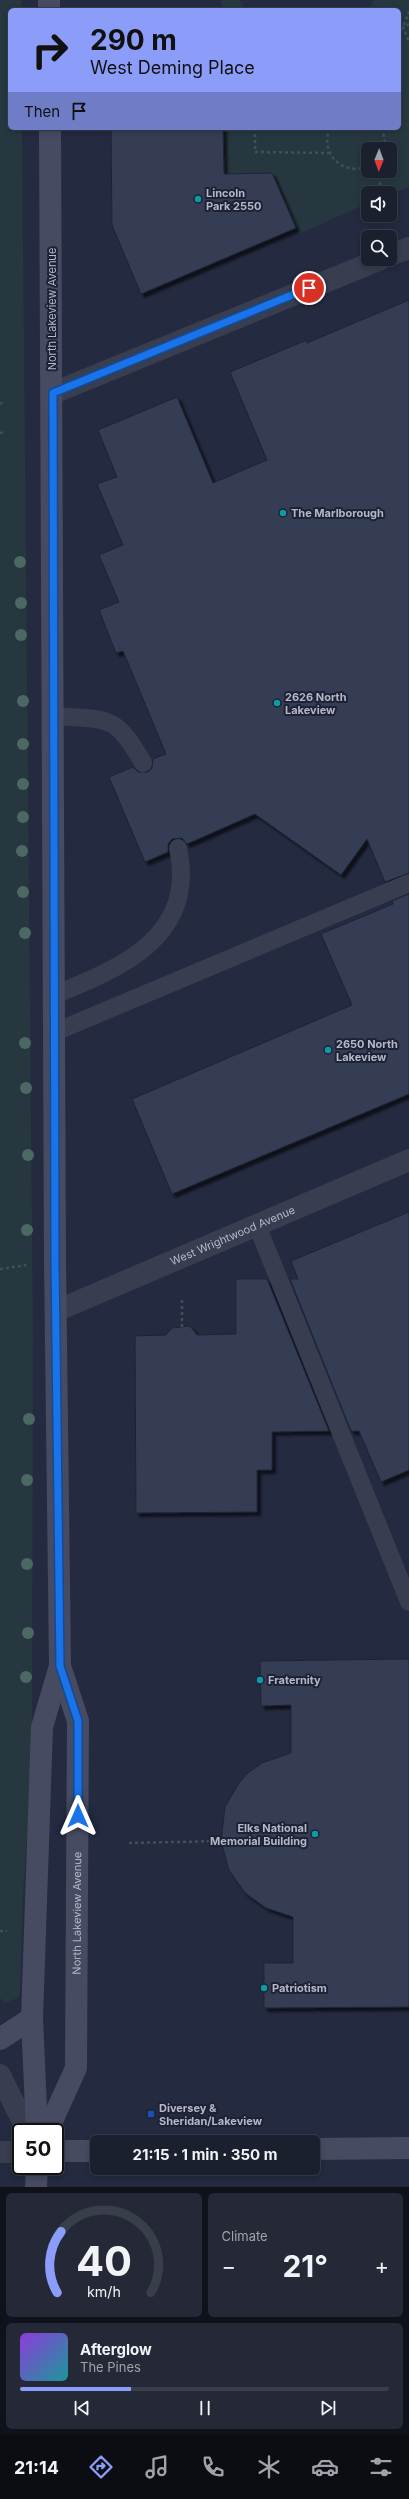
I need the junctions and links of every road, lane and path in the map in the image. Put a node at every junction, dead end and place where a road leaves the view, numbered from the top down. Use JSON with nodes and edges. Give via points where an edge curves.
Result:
{"nodes":[{"id":1,"x":409,"y":12,"type":"edge"},
{"id":2,"x":409,"y":24,"type":"edge"},
{"id":3,"x":403,"y":27,"type":"junction"},
{"id":4,"x":401,"y":32,"type":"edge"},
{"id":5,"x":409,"y":42,"type":"edge"},
{"id":6,"x":50,"y":130,"type":"edge"},
{"id":7,"x":255,"y":130,"type":"edge"},
{"id":8,"x":330,"y":130,"type":"edge"},
{"id":9,"x":382,"y":130,"type":"edge"},
{"id":10,"x":385,"y":142,"type":"edge"},
{"id":11,"x":329,"y":153,"type":"junction"},
{"id":12,"x":361,"y":167,"type":"edge"},
{"id":13,"x":409,"y":248,"type":"edge"},
{"id":14,"x":397,"y":252,"type":"edge"},
{"id":15,"x":364,"y":266,"type":"edge"},
{"id":16,"x":53,"y":393,"type":"junction"},
{"id":17,"x":5,"y":401,"type":"dead end"},
{"id":18,"x":0,"y":404,"type":"edge"},
{"id":19,"x":5,"y":432,"type":"dead end"},
{"id":20,"x":0,"y":434,"type":"edge"},
{"id":21,"x":54,"y":716,"type":"junction"},
{"id":22,"x":143,"y":763,"type":"dead end"},
{"id":23,"x":178,"y":848,"type":"dead end"},
{"id":24,"x":409,"y":883,"type":"edge"},
{"id":25,"x":54,"y":995,"type":"junction"},
{"id":26,"x":54,"y":1032,"type":"junction"},
{"id":27,"x":409,"y":1160,"type":"edge"},
{"id":28,"x":257,"y":1225,"type":"junction"},
{"id":29,"x":33,"y":1264,"type":"dead end"},
{"id":30,"x":0,"y":1269,"type":"edge"},
{"id":31,"x":182,"y":1299,"type":"dead end"},
{"id":32,"x":56,"y":1311,"type":"junction"},
{"id":33,"x":182,"y":1327,"type":"dead end"},
{"id":34,"x":409,"y":1602,"type":"edge"},
{"id":35,"x":60,"y":1666,"type":"junction"},
{"id":36,"x":220,"y":1842,"type":"dead end"},
{"id":37,"x":129,"y":1843,"type":"dead end"},
{"id":38,"x":0,"y":1931,"type":"edge"},
{"id":39,"x":8,"y":1931,"type":"dead end"},
{"id":40,"x":32,"y":2018,"type":"junction"},
{"id":41,"x":0,"y":2039,"type":"edge"},
{"id":42,"x":0,"y":2075,"type":"edge"},
{"id":43,"x":24,"y":2123,"type":"edge"},
{"id":44,"x":37,"y":2123,"type":"edge"},
{"id":45,"x":50,"y":2123,"type":"edge"},
{"id":46,"x":409,"y":2148,"type":"edge"},
{"id":47,"x":320,"y":2149,"type":"edge"},
{"id":48,"x":64,"y":2151,"type":"edge"},
{"id":49,"x":90,"y":2151,"type":"edge"},
{"id":50,"x":0,"y":2152,"type":"edge"},
{"id":51,"x":12,"y":2152,"type":"edge"},
{"id":52,"x":37,"y":2175,"type":"edge"},
{"id":53,"x":36,"y":2187,"type":"edge"}],
"edges":[{"from":1,"to":3,"type":"path"},
{"from":2,"to":3,"type":"path"},
{"from":3,"to":4,"type":"path"},
{"from":3,"to":5,"type":"path"},
{"from":6,"to":16,"type":"main road","name":"North Lakeview Avenue"},
{"from":7,"to":11,"type":"path","via":[[255,152]]},
{"from":8,"to":11,"type":"path","via":[[327,143]]},
{"from":9,"to":10,"type":"path"},
{"from":11,"to":12,"type":"path","via":[[343,166],[353,169]]},
{"from":13,"to":14,"type":"street"},
{"from":15,"to":16,"type":"street"},
{"from":16,"to":21,"type":"main road","name":"North Lakeview Avenue"},
{"from":17,"to":18,"type":"path"},
{"from":19,"to":20,"type":"path"},
{"from":21,"to":22,"type":"lane","via":[[108,721],[118,727],[131,742]]},
{"from":21,"to":25,"type":"main road","name":"North Lakeview Avenue"},
{"from":23,"to":25,"type":"lane","via":[[181,874],[178,896],[170,918],[151,944],[118,967]]},
{"from":24,"to":26,"type":"lane"},
{"from":25,"to":26,"type":"main road","name":"North Lakeview Avenue"},
{"from":26,"to":32,"type":"main road","name":"North Lakeview Avenue"},
{"from":27,"to":28,"type":"street","name":"West Wrightwood Avenue"},
{"from":28,"to":32,"type":"street","name":"West Wrightwood Avenue"},
{"from":28,"to":34,"type":"lane"},
{"from":29,"to":30,"type":"path"},
{"from":31,"to":33,"type":"path"},
{"from":32,"to":35,"type":"main road","name":"North Lakeview Avenue"},
{"from":35,"to":40,"type":"main road","name":"North Lakeview Avenue","via":[[42,1727]]},
{"from":35,"to":45,"type":"main road","name":"North Lakeview Avenue","via":[[78,1721],[76,2068]]},
{"from":36,"to":37,"type":"path"},
{"from":38,"to":39,"type":"path"},
{"from":40,"to":41,"type":"main road"},
{"from":40,"to":44,"type":"main road","name":"North Lakeview Avenue"},
{"from":42,"to":43,"type":"street"},
{"from":46,"to":47,"type":"main road"},
{"from":48,"to":49,"type":"main road"},
{"from":50,"to":51,"type":"street"},
{"from":52,"to":53,"type":"main road"}]}
